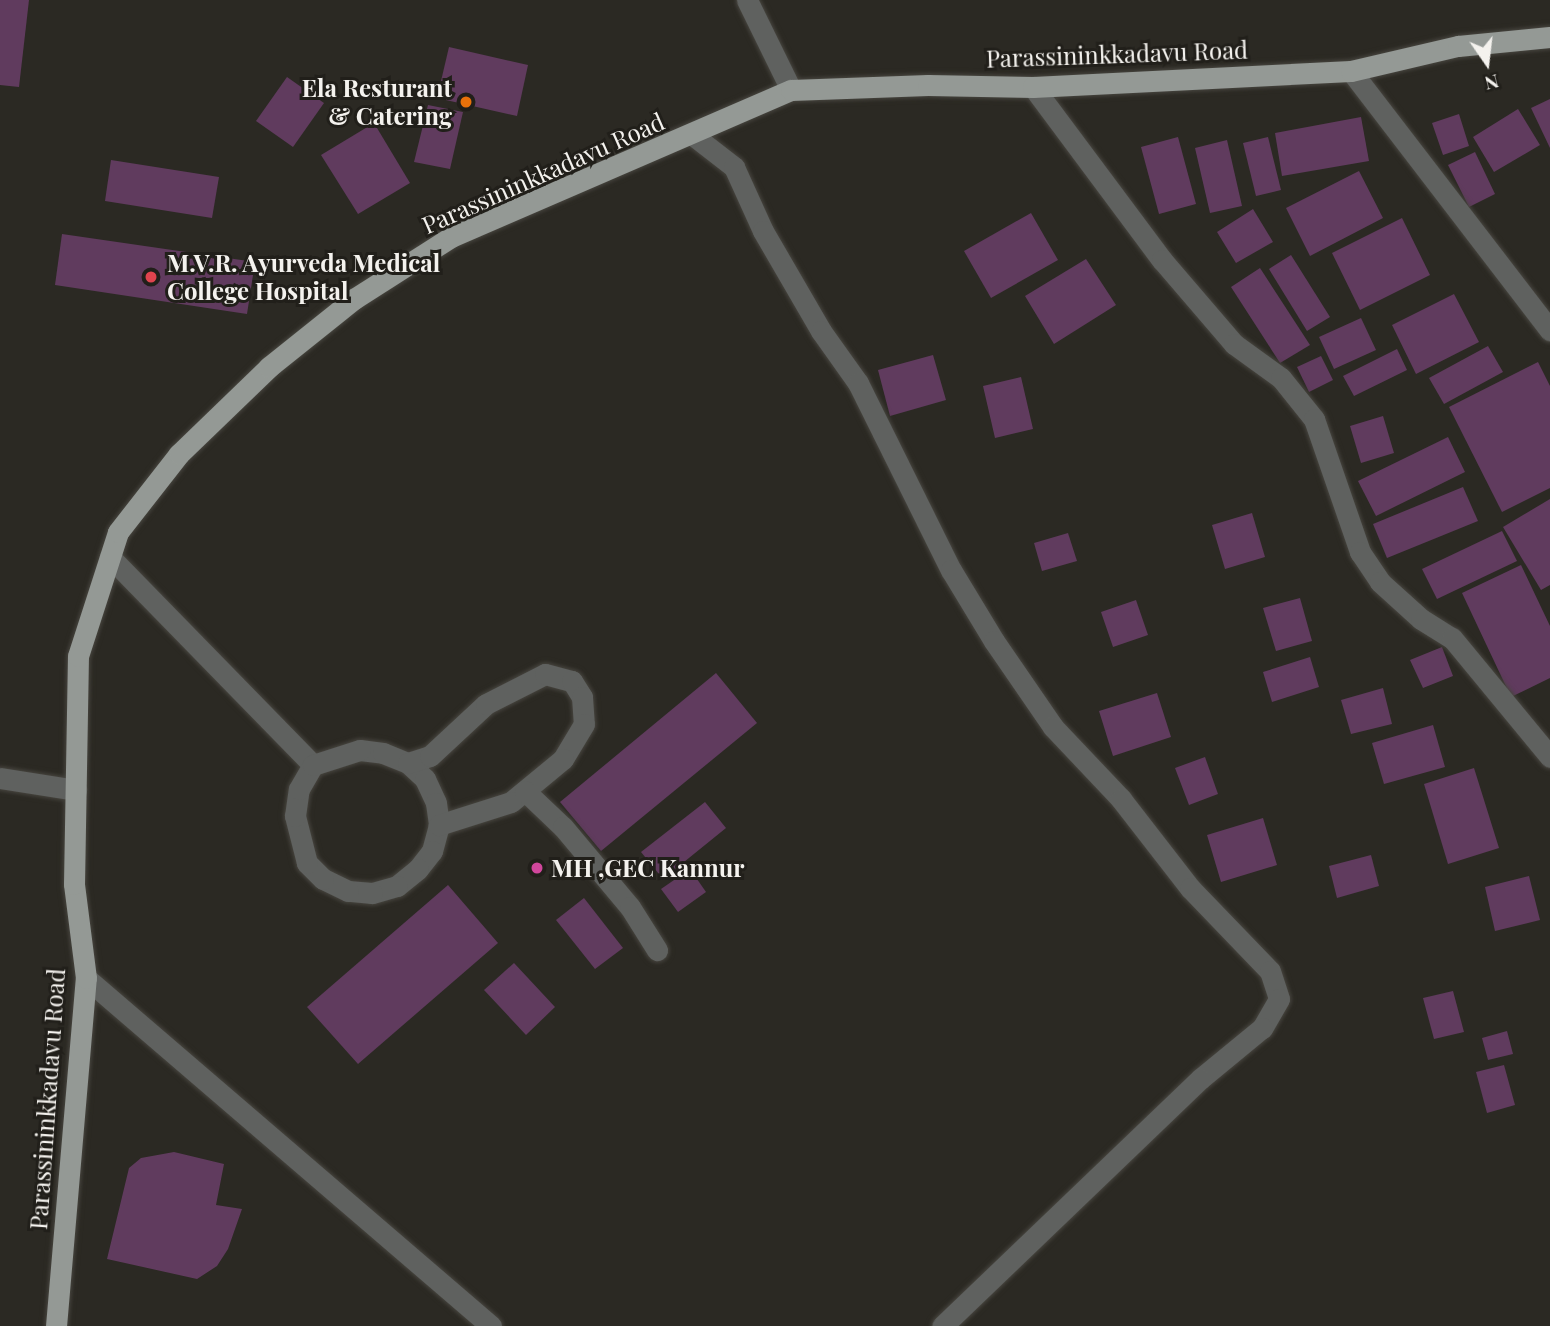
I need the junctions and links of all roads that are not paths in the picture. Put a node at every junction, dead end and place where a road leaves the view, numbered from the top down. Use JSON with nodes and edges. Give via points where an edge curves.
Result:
{"nodes":[{"id":1,"x":747,"y":0,"type":"edge"},
{"id":2,"x":1550,"y":37,"type":"edge"},
{"id":3,"x":1351,"y":71,"type":"junction"},
{"id":4,"x":1033,"y":87,"type":"junction"},
{"id":5,"x":791,"y":90,"type":"junction"},
{"id":6,"x":694,"y":136,"type":"junction"},
{"id":7,"x":1550,"y":330,"type":"edge"},
{"id":8,"x":110,"y":557,"type":"junction"},
{"id":9,"x":1550,"y":757,"type":"edge"},
{"id":10,"x":408,"y":763,"type":"junction"},
{"id":11,"x":313,"y":765,"type":"junction"},
{"id":12,"x":0,"y":778,"type":"edge"},
{"id":13,"x":76,"y":790,"type":"junction"},
{"id":14,"x":525,"y":790,"type":"junction"},
{"id":15,"x":439,"y":825,"type":"junction"},
{"id":16,"x":657,"y":950,"type":"dead end"},
{"id":17,"x":86,"y":978,"type":"junction"},
{"id":18,"x":56,"y":1326,"type":"edge"},
{"id":19,"x":491,"y":1326,"type":"edge"},
{"id":20,"x":942,"y":1326,"type":"edge"}],
"edges":[{"from":1,"to":5,"type":"street"},
{"from":2,"to":3,"type":"main road","name":"Parassininkkadavu Road","via":[[1458,47]]},
{"from":3,"to":4,"type":"main road","name":"Parassininkkadavu Road"},
{"from":3,"to":7,"type":"street"},
{"from":4,"to":5,"type":"main road","name":"Parassininkkadavu Road"},
{"from":4,"to":9,"type":"street","via":[[1162,260],[1234,344],[1281,378],[1314,419],[1360,552],[1380,582],[1420,619],[1452,638]]},
{"from":5,"to":6,"type":"main road","name":"Parassininkkadavu Road"},
{"from":6,"to":8,"type":"main road","name":"Parassininkkadavu Road","via":[[451,237],[354,299],[269,367],[179,454],[118,532]]},
{"from":6,"to":20,"type":"street","via":[[734,167],[763,231],[821,331],[858,383],[951,570],[994,641],[1053,727],[1121,799],[1190,888],[1270,971],[1279,999],[1262,1028],[1200,1079]]},
{"from":8,"to":11,"type":"street"},
{"from":8,"to":13,"type":"main road","name":"Parassininkkadavu Road","via":[[78,656]]},
{"from":10,"to":11,"type":"street","via":[[383,752],[360,750]]},
{"from":10,"to":14,"type":"street","via":[[430,756],[486,704],[518,684],[545,674],[572,681],[582,697],[584,724],[563,759]]},
{"from":10,"to":15,"type":"street","via":[[425,779],[436,803]]},
{"from":11,"to":15,"type":"street","via":[[299,789],[295,816],[307,863],[323,879],[348,891],[372,893],[397,886],[432,851]]},
{"from":12,"to":13,"type":"street"},
{"from":13,"to":17,"type":"main road","name":"Parassininkkadavu Road","via":[[74,884]]},
{"from":14,"to":15,"type":"street","via":[[511,802]]},
{"from":14,"to":16,"type":"street","via":[[613,887]]},
{"from":17,"to":18,"type":"main road","name":"Parassininkkadavu Road"},
{"from":17,"to":19,"type":"street"}]}
